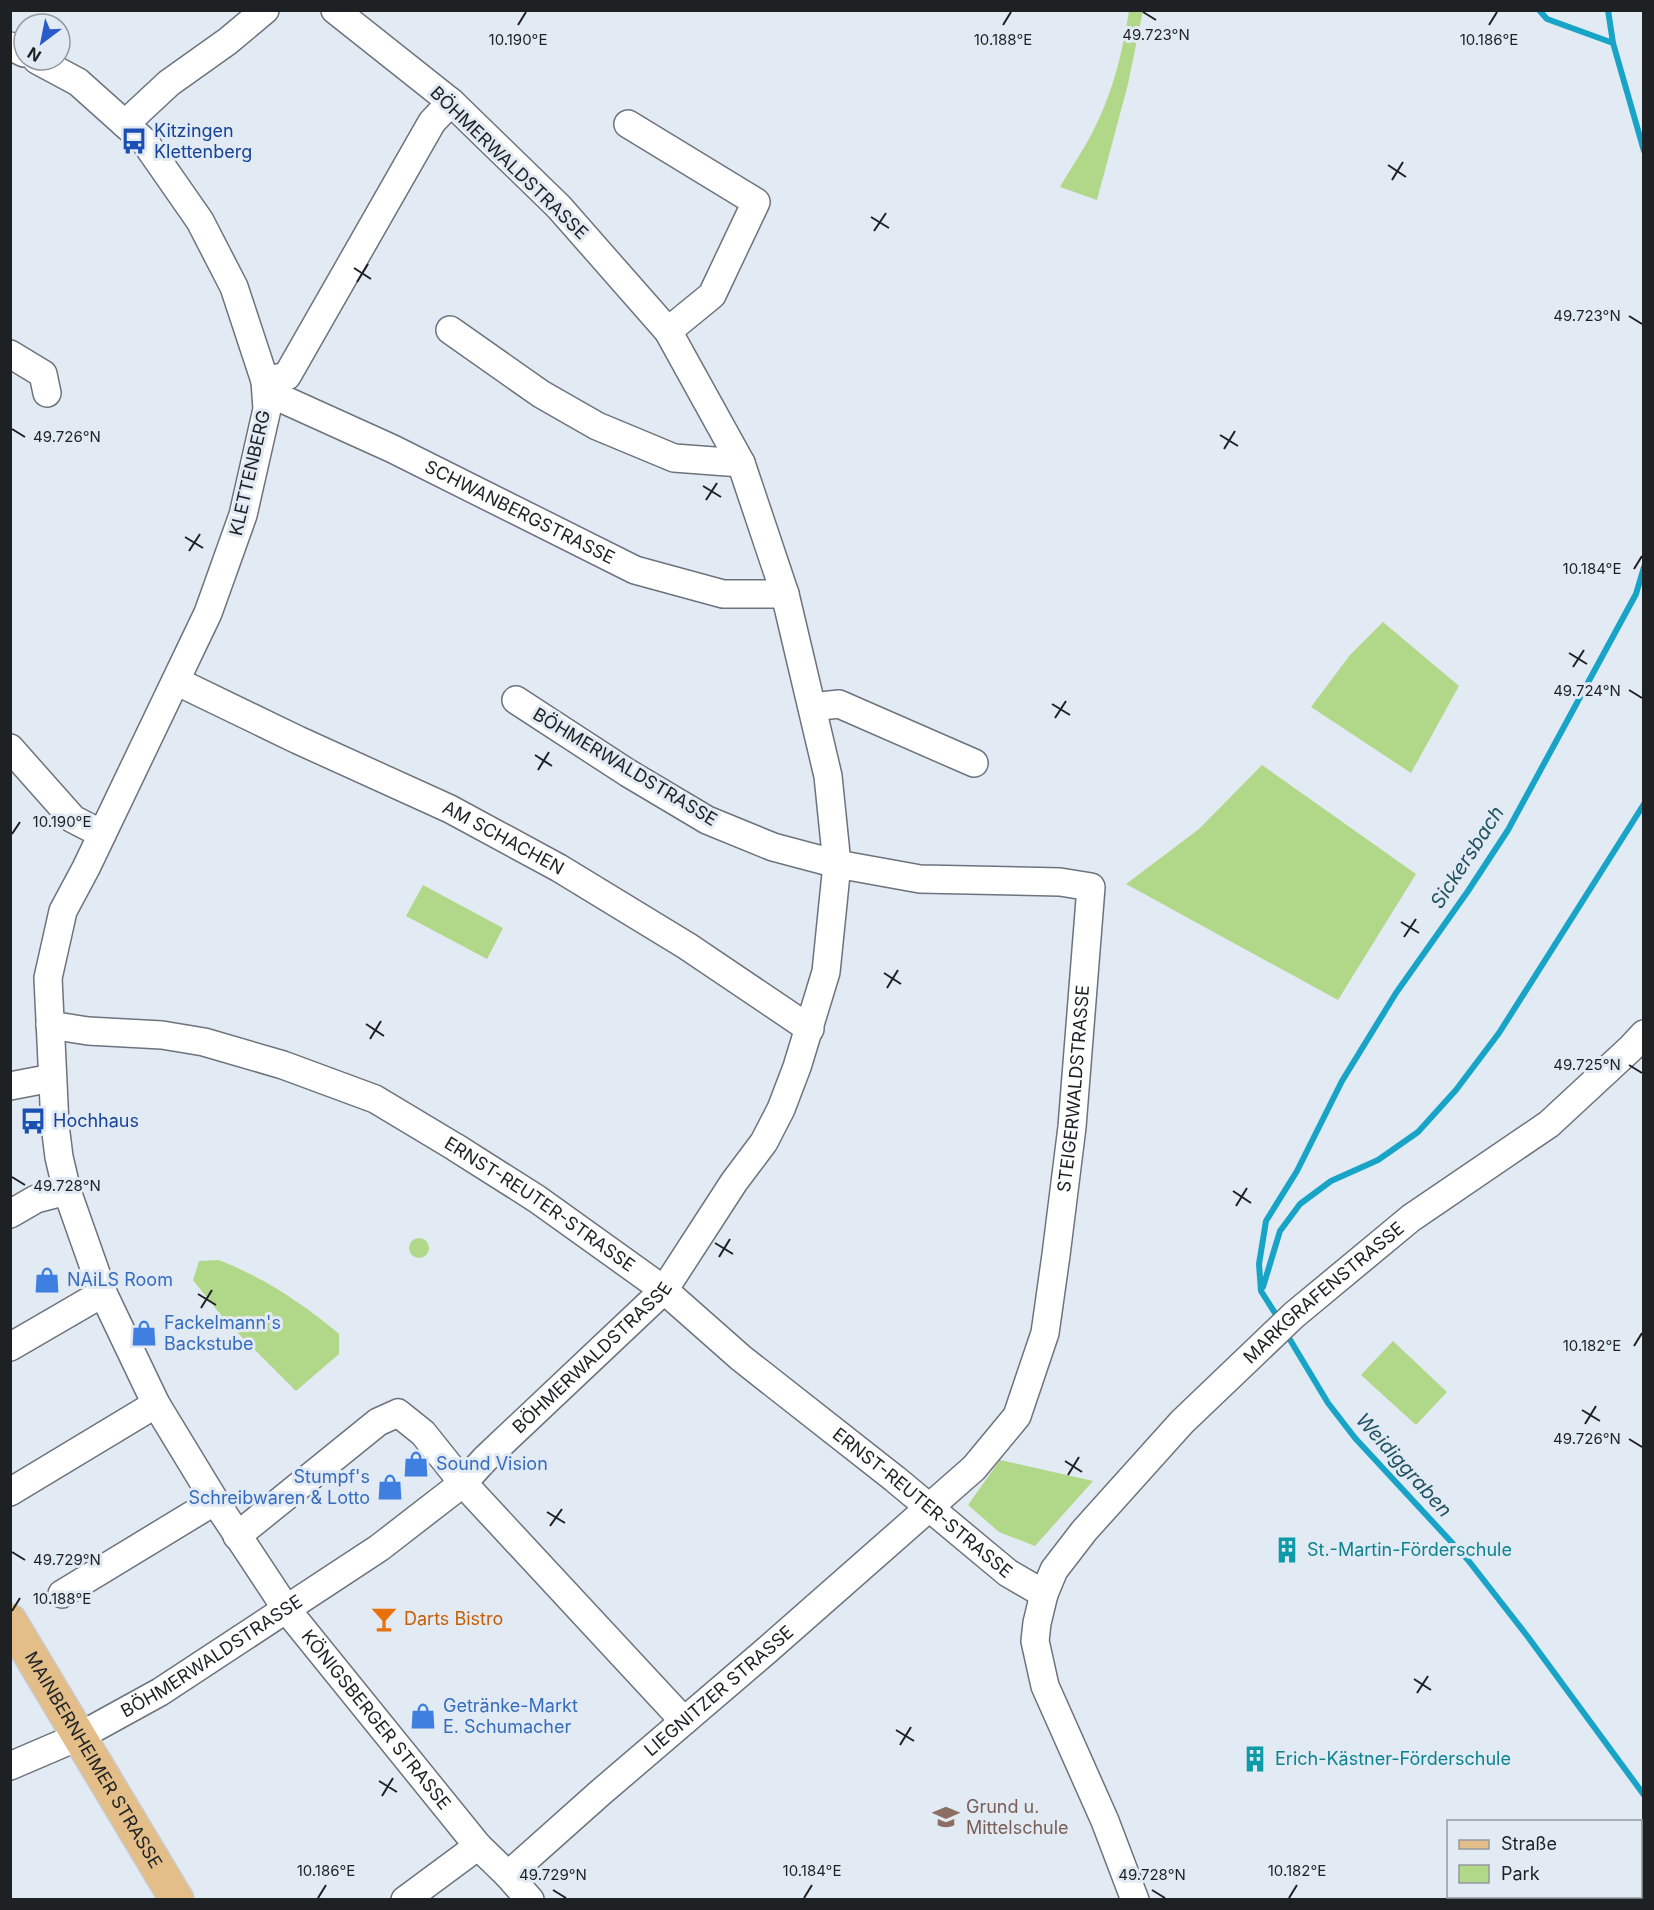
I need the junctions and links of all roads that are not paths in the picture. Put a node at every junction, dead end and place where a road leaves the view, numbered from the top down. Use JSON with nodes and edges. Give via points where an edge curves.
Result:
{"nodes":[{"id":1,"x":265,"y":10,"type":"edge"},
{"id":2,"x":335,"y":10,"type":"edge"},
{"id":3,"x":59,"y":72,"type":"edge"},
{"id":4,"x":451,"y":102,"type":"junction"},
{"id":5,"x":125,"y":124,"type":"junction"},
{"id":6,"x":628,"y":124,"type":"dead end"},
{"id":7,"x":450,"y":330,"type":"dead end"},
{"id":8,"x":668,"y":331,"type":"junction"},
{"id":9,"x":10,"y":354,"type":"edge"},
{"id":10,"x":266,"y":387,"type":"junction"},
{"id":11,"x":46,"y":393,"type":"dead end"},
{"id":12,"x":741,"y":463,"type":"junction"},
{"id":13,"x":785,"y":594,"type":"junction"},
{"id":14,"x":176,"y":681,"type":"junction"},
{"id":15,"x":516,"y":700,"type":"dead end"},
{"id":16,"x":812,"y":707,"type":"junction"},
{"id":17,"x":10,"y":748,"type":"edge"},
{"id":18,"x":974,"y":763,"type":"dead end"},
{"id":19,"x":102,"y":834,"type":"junction"},
{"id":20,"x":837,"y":864,"type":"junction"},
{"id":21,"x":50,"y":1026,"type":"junction"},
{"id":22,"x":810,"y":1029,"type":"junction"},
{"id":23,"x":1639,"y":1046,"type":"edge"},
{"id":24,"x":52,"y":1078,"type":"junction"},
{"id":25,"x":10,"y":1086,"type":"edge"},
{"id":26,"x":67,"y":1191,"type":"junction"},
{"id":27,"x":10,"y":1214,"type":"edge"},
{"id":28,"x":664,"y":1290,"type":"junction"},
{"id":29,"x":103,"y":1293,"type":"junction"},
{"id":30,"x":10,"y":1347,"type":"edge"},
{"id":31,"x":156,"y":1404,"type":"junction"},
{"id":32,"x":463,"y":1483,"type":"junction"},
{"id":33,"x":10,"y":1492,"type":"edge"},
{"id":34,"x":215,"y":1501,"type":"junction"},
{"id":35,"x":930,"y":1507,"type":"junction"},
{"id":36,"x":237,"y":1536,"type":"junction"},
{"id":37,"x":62,"y":1594,"type":"dead end"},
{"id":38,"x":1044,"y":1594,"type":"junction"},
{"id":39,"x":287,"y":1610,"type":"junction"},
{"id":40,"x":10,"y":1621,"type":"edge"},
{"id":41,"x":684,"y":1721,"type":"junction"},
{"id":42,"x":80,"y":1736,"type":"junction"},
{"id":43,"x":10,"y":1766,"type":"edge"},
{"id":44,"x":478,"y":1846,"type":"junction"},
{"id":45,"x":519,"y":1886,"type":"edge"},
{"id":46,"x":177,"y":1899,"type":"edge"},
{"id":47,"x":405,"y":1899,"type":"edge"},
{"id":48,"x":1134,"y":1899,"type":"edge"}],
"edges":[{"from":1,"to":5,"type":"street","via":[[169,83]]},
{"from":2,"to":4,"type":"street","name":"BÖHMERWALDSTRASSE"},
{"from":3,"to":5,"type":"street","name":"KLETTENBERG","via":[[78,82]]},
{"from":4,"to":8,"type":"street","name":"BÖHMERWALDSTRASSE","via":[[559,207]]},
{"from":4,"to":10,"type":"street","via":[[432,122],[287,376]]},
{"from":5,"to":10,"type":"street","name":"KLETTENBERG","via":[[145,142],[200,221],[234,287]]},
{"from":6,"to":8,"type":"street","via":[[756,202],[712,295]]},
{"from":7,"to":12,"type":"street","via":[[541,394],[597,426],[674,458]]},
{"from":8,"to":12,"type":"street","name":"BÖHMERWALDSTRASSE"},
{"from":9,"to":11,"type":"street","via":[[43,374]]},
{"from":10,"to":13,"type":"street","name":"SCHWANBERGSTRASSE","via":[[635,570],[723,594]]},
{"from":10,"to":14,"type":"street","name":"KLETTENBERG","via":[[267,409],[243,515],[208,613]]},
{"from":12,"to":13,"type":"street","name":"BÖHMERWALDSTRASSE"},
{"from":13,"to":16,"type":"street","name":"BÖHMERWALDSTRASSE"},
{"from":14,"to":19,"type":"street","name":"KLETTENBERG"},
{"from":14,"to":22,"type":"street","name":"AM SCHACHEN","via":[[465,817],[559,868],[687,946]]},
{"from":15,"to":20,"type":"street","name":"BÖHMERWALDSTRASSE","via":[[707,820],[773,847]]},
{"from":16,"to":18,"type":"street","via":[[839,704]]},
{"from":16,"to":20,"type":"street","name":"BÖHMERWALDSTRASSE","via":[[828,776]]},
{"from":17,"to":19,"type":"street","via":[[74,819]]},
{"from":19,"to":21,"type":"street","name":"KLETTENBERG","via":[[63,911],[48,978]]},
{"from":20,"to":22,"type":"street","name":"BÖHMERWALDSTRASSE","via":[[826,972]]},
{"from":20,"to":35,"type":"street","name":"STEIGERWALDSTRASSE","via":[[920,879],[1060,882],[1091,887],[1072,1126],[1045,1333],[1017,1416],[974,1468]]},
{"from":21,"to":24,"type":"street","name":"KÖNIGSBERGER STRASSE"},
{"from":21,"to":28,"type":"street","name":"ERNST-REUTER-STRASSE","via":[[204,1042],[283,1065],[375,1100],[537,1199]]},
{"from":22,"to":28,"type":"street","name":"BÖHMERWALDSTRASSE","via":[[781,1109],[764,1142]]},
{"from":23,"to":38,"type":"street","name":"MARKGRAFENSTRASSE","via":[[1549,1124],[1411,1218],[1271,1336],[1182,1422],[1092,1523],[1054,1570]]},
{"from":24,"to":25,"type":"street"},
{"from":24,"to":26,"type":"street","name":"KÖNIGSBERGER STRASSE","via":[[59,1156]]},
{"from":26,"to":27,"type":"street","via":[[36,1199]]},
{"from":26,"to":29,"type":"street","name":"KÖNIGSBERGER STRASSE"},
{"from":28,"to":32,"type":"street","name":"BÖHMERWALDSTRASSE"},
{"from":28,"to":35,"type":"street","name":"ERNST-REUTER-STRASSE","via":[[741,1358]]},
{"from":29,"to":30,"type":"street"},
{"from":29,"to":31,"type":"street","name":"KÖNIGSBERGER STRASSE"},
{"from":31,"to":33,"type":"street"},
{"from":31,"to":34,"type":"street","name":"KÖNIGSBERGER STRASSE"},
{"from":32,"to":36,"type":"street","via":[[423,1432],[398,1413],[378,1422]]},
{"from":32,"to":39,"type":"street","name":"BÖHMERWALDSTRASSE","via":[[379,1548]]},
{"from":32,"to":41,"type":"street"},
{"from":34,"to":36,"type":"street","name":"KÖNIGSBERGER STRASSE"},
{"from":34,"to":37,"type":"street"},
{"from":35,"to":38,"type":"street","name":"ERNST-REUTER-STRASSE","via":[[1008,1573]]},
{"from":35,"to":41,"type":"street","name":"LIEGNITZER STRASSE"},
{"from":36,"to":39,"type":"street","name":"KÖNIGSBERGER STRASSE"},
{"from":38,"to":48,"type":"street","name":"MARKGRAFENSTRASSE","via":[[1035,1641],[1045,1686],[1105,1821]]},
{"from":39,"to":42,"type":"street","name":"BÖHMERWALDSTRASSE","via":[[160,1692]]},
{"from":39,"to":44,"type":"street","name":"KÖNIGSBERGER STRASSE"},
{"from":40,"to":42,"type":"main road","name":"MAINBERNHEIMER STRASSE"},
{"from":41,"to":45,"type":"street","name":"LIEGNITZER STRASSE"},
{"from":42,"to":43,"type":"street","name":"BÖHMERWALDSTRASSE"},
{"from":42,"to":46,"type":"main road","name":"MAINBERNHEIMER STRASSE"},
{"from":44,"to":45,"type":"street","name":"KÖNIGSBERGER STRASSE"},
{"from":44,"to":47,"type":"street"}]}
